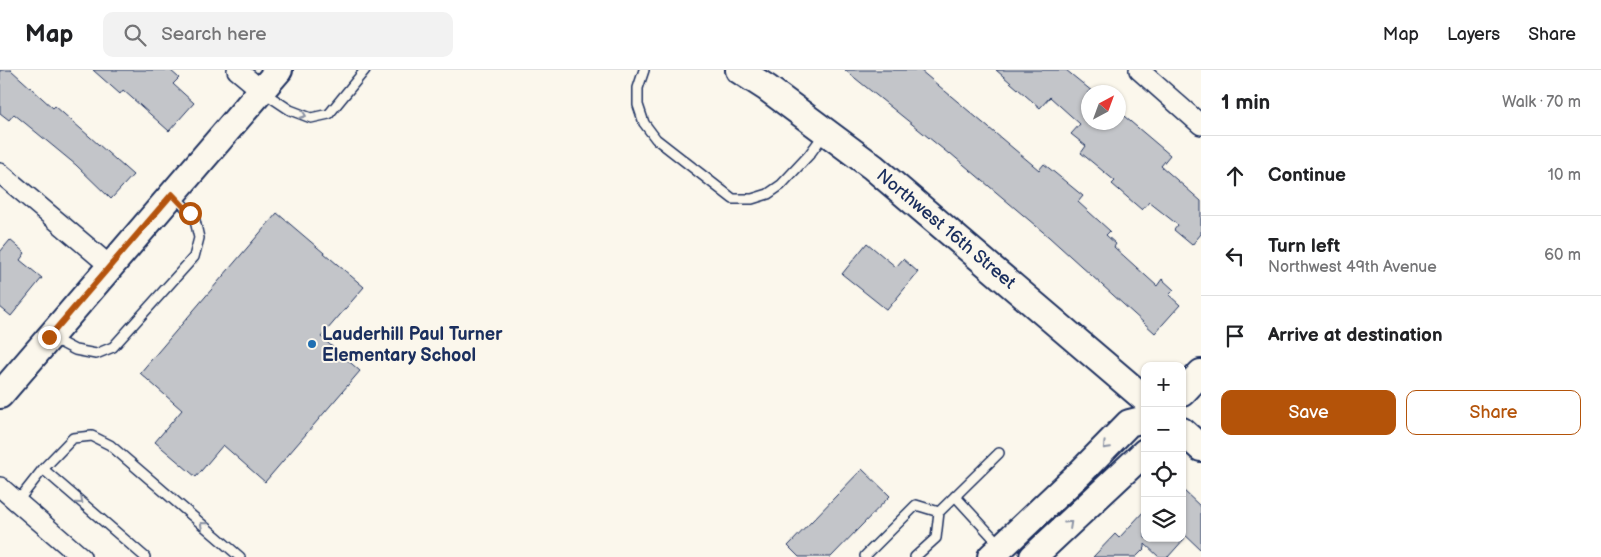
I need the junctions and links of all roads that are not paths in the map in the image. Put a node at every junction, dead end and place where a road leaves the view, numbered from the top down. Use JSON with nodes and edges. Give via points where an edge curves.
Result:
{"nodes":[{"id":1,"x":237,"y":70,"type":"edge"},
{"id":2,"x":279,"y":70,"type":"edge"},
{"id":3,"x":365,"y":70,"type":"edge"},
{"id":4,"x":644,"y":70,"type":"edge"},
{"id":5,"x":739,"y":70,"type":"edge"},
{"id":6,"x":1139,"y":70,"type":"edge"},
{"id":7,"x":261,"y":90,"type":"junction"},
{"id":8,"x":1201,"y":125,"type":"edge"},
{"id":9,"x":826,"y":132,"type":"junction"},
{"id":10,"x":0,"y":174,"type":"edge"},
{"id":11,"x":172,"y":194,"type":"junction"},
{"id":12,"x":110,"y":266,"type":"junction"},
{"id":13,"x":49,"y":337,"type":"junction"},
{"id":14,"x":1201,"y":373,"type":"edge"},
{"id":15,"x":1186,"y":389,"type":"edge"},
{"id":16,"x":0,"y":395,"type":"edge"},
{"id":17,"x":1141,"y":395,"type":"edge"},
{"id":18,"x":1141,"y":421,"type":"edge"},
{"id":19,"x":1186,"y":435,"type":"edge"},
{"id":20,"x":1201,"y":448,"type":"edge"},
{"id":21,"x":999,"y":453,"type":"dead end"},
{"id":22,"x":1141,"y":456,"type":"edge"},
{"id":23,"x":43,"y":469,"type":"junction"},
{"id":24,"x":0,"y":487,"type":"edge"},
{"id":25,"x":955,"y":496,"type":"junction"},
{"id":26,"x":17,"y":502,"type":"junction"},
{"id":27,"x":939,"y":512,"type":"junction"},
{"id":28,"x":1001,"y":554,"type":"edge"},
{"id":29,"x":81,"y":557,"type":"edge"},
{"id":30,"x":145,"y":557,"type":"edge"},
{"id":31,"x":240,"y":557,"type":"edge"},
{"id":32,"x":866,"y":557,"type":"edge"},
{"id":33,"x":915,"y":557,"type":"edge"},
{"id":34,"x":1033,"y":557,"type":"edge"}],
"edges":[{"from":1,"to":7,"type":"street"},
{"from":2,"to":7,"type":"street"},
{"from":7,"to":3,"type":"lane","one_way":true,"via":[[290,110],[311,118],[330,114]]},
{"from":4,"to":9,"type":"lane","via":[[638,88],[638,105],[644,123],[656,140],[733,199],[752,199],[782,185]]},
{"from":5,"to":9,"type":"street","name":"Northwest 16th Street"},
{"from":6,"to":8,"type":"street"},
{"from":7,"to":11,"type":"street"},
{"from":9,"to":17,"type":"street","name":"Northwest 16th Street","via":[[873,167]]},
{"from":10,"to":12,"type":"street"},
{"from":11,"to":12,"type":"street"},
{"from":11,"to":13,"type":"lane","via":[[194,216],[199,238],[194,257],[114,347],[96,354],[75,350]]},
{"from":12,"to":13,"type":"street"},
{"from":13,"to":16,"type":"street"},
{"from":14,"to":15,"type":"street"},
{"from":18,"to":28,"type":"street","one_way":true,"via":[[1129,423]]},
{"from":19,"to":20,"type":"street"},
{"from":21,"to":25,"type":"lane"},
{"from":34,"to":22,"type":"street","one_way":true},
{"from":23,"to":26,"type":"lane"},
{"from":23,"to":30,"type":"lane","one_way":true},
{"from":31,"to":23,"type":"lane","one_way":true,"via":[[110,445],[92,436],[73,438]]},
{"from":24,"to":26,"type":"street"},
{"from":25,"to":27,"type":"lane"},
{"from":25,"to":28,"type":"lane"},
{"from":26,"to":29,"type":"street"},
{"from":27,"to":32,"type":"lane","via":[[916,505]]},
{"from":27,"to":33,"type":"lane","via":[[936,538]]}]}
